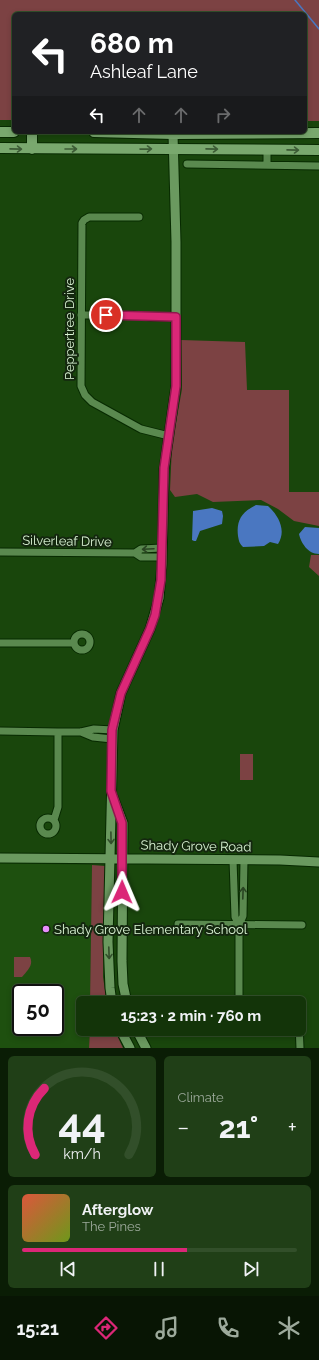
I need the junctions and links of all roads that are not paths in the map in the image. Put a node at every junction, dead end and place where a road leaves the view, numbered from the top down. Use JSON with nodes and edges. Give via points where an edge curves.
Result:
{"nodes":[{"id":1,"x":0,"y":132,"type":"edge"},
{"id":2,"x":12,"y":132,"type":"edge"},
{"id":3,"x":307,"y":133,"type":"edge"},
{"id":4,"x":319,"y":133,"type":"edge"},
{"id":5,"x":32,"y":134,"type":"edge"},
{"id":6,"x":173,"y":134,"type":"edge"},
{"id":7,"x":0,"y":148,"type":"edge"},
{"id":8,"x":32,"y":149,"type":"junction"},
{"id":9,"x":173,"y":149,"type":"junction"},
{"id":10,"x":267,"y":150,"type":"junction"},
{"id":11,"x":319,"y":150,"type":"edge"},
{"id":12,"x":187,"y":164,"type":"dead end"},
{"id":13,"x":267,"y":165,"type":"junction"},
{"id":14,"x":319,"y":166,"type":"edge"},
{"id":15,"x":139,"y":217,"type":"dead end"},
{"id":16,"x":81,"y":315,"type":"junction"},
{"id":17,"x":176,"y":317,"type":"junction"},
{"id":18,"x":169,"y":436,"type":"junction"},
{"id":19,"x":0,"y":552,"type":"edge"},
{"id":20,"x":162,"y":553,"type":"junction"},
{"id":21,"x":0,"y":643,"type":"edge"},
{"id":22,"x":74,"y":643,"type":"dead end"},
{"id":23,"x":0,"y":731,"type":"edge"},
{"id":24,"x":58,"y":732,"type":"junction"},
{"id":25,"x":112,"y":734,"type":"junction"},
{"id":26,"x":111,"y":791,"type":"junction"},
{"id":27,"x":54,"y":820,"type":"dead end"},
{"id":28,"x":0,"y":858,"type":"edge"},
{"id":29,"x":111,"y":858,"type":"junction"},
{"id":30,"x":122,"y":859,"type":"junction"},
{"id":31,"x":233,"y":860,"type":"junction"},
{"id":32,"x":244,"y":860,"type":"junction"},
{"id":33,"x":319,"y":862,"type":"edge"},
{"id":34,"x":178,"y":924,"type":"dead end"},
{"id":35,"x":239,"y":925,"type":"junction"},
{"id":36,"x":302,"y":925,"type":"dead end"},
{"id":37,"x":111,"y":996,"type":"edge"},
{"id":38,"x":126,"y":996,"type":"edge"},
{"id":39,"x":239,"y":996,"type":"edge"},
{"id":40,"x":124,"y":1036,"type":"edge"},
{"id":41,"x":140,"y":1036,"type":"edge"},
{"id":42,"x":300,"y":1036,"type":"edge"},
{"id":43,"x":130,"y":1048,"type":"edge"},
{"id":44,"x":146,"y":1048,"type":"edge"},
{"id":45,"x":300,"y":1048,"type":"edge"}],
"edges":[{"from":1,"to":2,"type":"main road"},
{"from":3,"to":4,"type":"main road"},
{"from":5,"to":8,"type":"main road"},
{"from":6,"to":9,"type":"main road"},
{"from":7,"to":8,"type":"main road","one_way":true},
{"from":8,"to":9,"type":"main road","one_way":true},
{"from":9,"to":10,"type":"main road","one_way":true},
{"from":9,"to":17,"type":"main road"},
{"from":10,"to":11,"type":"main road","one_way":true},
{"from":10,"to":13,"type":"street"},
{"from":12,"to":13,"type":"street"},
{"from":13,"to":14,"type":"street"},
{"from":15,"to":16,"type":"street","name":"Peppertree Drive","via":[[87,218],[82,222]]},
{"from":16,"to":17,"type":"street"},
{"from":16,"to":18,"type":"street","name":"Peppertree Drive","via":[[81,382],[85,395],[92,402],[141,429]]},
{"from":17,"to":18,"type":"main road","via":[[176,386]]},
{"from":18,"to":20,"type":"main road","via":[[164,476]]},
{"from":19,"to":20,"type":"street","name":"Silverleaf Drive","via":[[134,554],[141,557]]},
{"from":20,"to":25,"type":"main road","via":[[161,580],[155,615],[121,693]]},
{"from":21,"to":22,"type":"street"},
{"from":23,"to":24,"type":"street"},
{"from":24,"to":25,"type":"street","via":[[81,732],[93,737]]},
{"from":24,"to":27,"type":"street","via":[[58,807]]},
{"from":25,"to":26,"type":"main road"},
{"from":26,"to":29,"type":"main road","one_way":true},
{"from":26,"to":30,"type":"main road","via":[[122,823]]},
{"from":28,"to":29,"type":"main road","name":"Shady Grove Road"},
{"from":29,"to":30,"type":"main road","name":"Shady Grove Road"},
{"from":29,"to":37,"type":"main road","one_way":true,"via":[[108,942]]},
{"from":30,"to":31,"type":"main road","name":"Shady Grove Road"},
{"from":30,"to":38,"type":"main road","via":[[122,961]]},
{"from":31,"to":32,"type":"main road","name":"Shady Grove Road"},
{"from":31,"to":35,"type":"street","via":[[235,917]]},
{"from":32,"to":33,"type":"main road","name":"Shady Grove Road"},
{"from":35,"to":32,"type":"street","one_way":true,"via":[[243,916]]},
{"from":34,"to":35,"type":"street"},
{"from":35,"to":36,"type":"street"},
{"from":35,"to":39,"type":"street"},
{"from":40,"to":43,"type":"main road"},
{"from":41,"to":44,"type":"main road"},
{"from":42,"to":45,"type":"street"}]}
